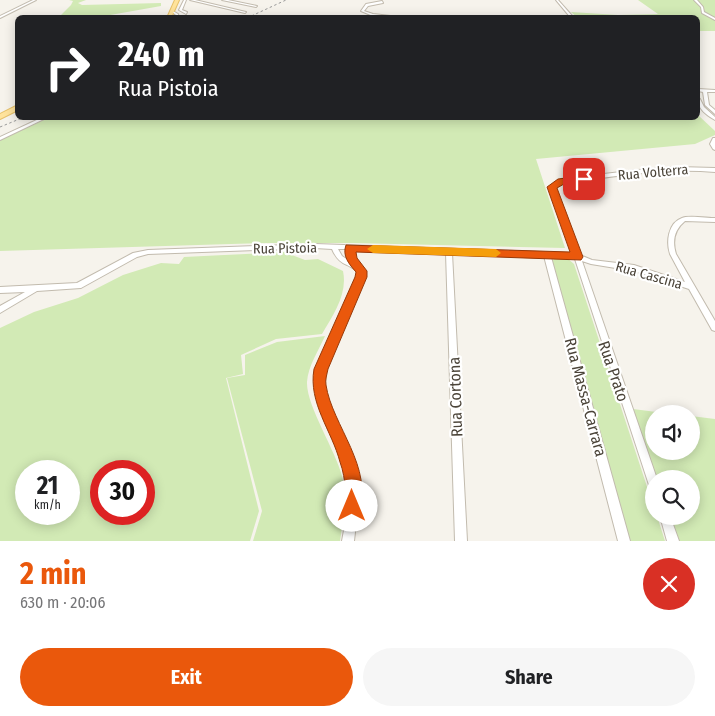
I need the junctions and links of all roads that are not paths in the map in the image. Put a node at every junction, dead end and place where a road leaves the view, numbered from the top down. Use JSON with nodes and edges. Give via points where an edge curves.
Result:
{"nodes":[{"id":1,"x":29,"y":0,"type":"edge"},
{"id":2,"x":35,"y":0,"type":"edge"},
{"id":3,"x":191,"y":0,"type":"edge"},
{"id":4,"x":201,"y":0,"type":"edge"},
{"id":5,"x":216,"y":0,"type":"edge"},
{"id":6,"x":223,"y":0,"type":"edge"},
{"id":7,"x":557,"y":0,"type":"edge"},
{"id":8,"x":695,"y":0,"type":"edge"},
{"id":9,"x":184,"y":1,"type":"edge"},
{"id":10,"x":176,"y":2,"type":"edge"},
{"id":11,"x":211,"y":2,"type":"junction"},
{"id":12,"x":382,"y":2,"type":"dead end"},
{"id":13,"x":242,"y":4,"type":"junction"},
{"id":14,"x":256,"y":6,"type":"dead end"},
{"id":15,"x":235,"y":7,"type":"junction"},
{"id":16,"x":173,"y":12,"type":"junction"},
{"id":17,"x":186,"y":13,"type":"dead end"},
{"id":18,"x":0,"y":15,"type":"edge"},
{"id":19,"x":171,"y":15,"type":"edge"},
{"id":20,"x":177,"y":15,"type":"edge"},
{"id":21,"x":373,"y":15,"type":"edge"},
{"id":22,"x":572,"y":15,"type":"edge"},
{"id":23,"x":715,"y":19,"type":"edge"},
{"id":24,"x":700,"y":90,"type":"edge"},
{"id":25,"x":705,"y":91,"type":"junction"},
{"id":26,"x":715,"y":91,"type":"edge"},
{"id":27,"x":700,"y":102,"type":"edge"},
{"id":28,"x":700,"y":103,"type":"edge"},
{"id":29,"x":707,"y":105,"type":"junction"},
{"id":30,"x":15,"y":110,"type":"edge"},
{"id":31,"x":0,"y":117,"type":"edge"},
{"id":32,"x":714,"y":117,"type":"edge"},
{"id":33,"x":40,"y":120,"type":"edge"},
{"id":34,"x":0,"y":138,"type":"edge"},
{"id":35,"x":715,"y":139,"type":"edge"},
{"id":36,"x":715,"y":148,"type":"edge"},
{"id":37,"x":714,"y":170,"type":"edge"},
{"id":38,"x":715,"y":220,"type":"edge"},
{"id":39,"x":334,"y":247,"type":"junction"},
{"id":40,"x":350,"y":248,"type":"junction"},
{"id":41,"x":449,"y":252,"type":"junction"},
{"id":42,"x":547,"y":254,"type":"junction"},
{"id":43,"x":577,"y":257,"type":"junction"},
{"id":44,"x":358,"y":267,"type":"junction"},
{"id":45,"x":692,"y":287,"type":"junction"},
{"id":46,"x":34,"y":289,"type":"junction"},
{"id":47,"x":0,"y":290,"type":"edge"},
{"id":48,"x":0,"y":310,"type":"edge"},
{"id":49,"x":715,"y":328,"type":"edge"},
{"id":50,"x":649,"y":470,"type":"edge"},
{"id":51,"x":668,"y":525,"type":"edge"},
{"id":52,"x":348,"y":541,"type":"edge"},
{"id":53,"x":461,"y":541,"type":"edge"},
{"id":54,"x":624,"y":541,"type":"edge"},
{"id":55,"x":673,"y":541,"type":"edge"}],
"edges":[{"from":1,"to":2,"type":"street"},
{"from":1,"to":18,"type":"street"},
{"from":2,"to":18,"type":"street"},
{"from":3,"to":15,"type":"street","via":[[246,10]]},
{"from":4,"to":11,"type":"street"},
{"from":5,"to":11,"type":"street"},
{"from":6,"to":13,"type":"street"},
{"from":7,"to":22,"type":"street"},
{"from":8,"to":23,"type":"street","via":[[702,7],[702,12]]},
{"from":9,"to":10,"type":"street"},
{"from":9,"to":17,"type":"street","via":[[180,10]]},
{"from":10,"to":16,"type":"main road"},
{"from":11,"to":15,"type":"street"},
{"from":12,"to":21,"type":"street","via":[[367,5],[362,11]]},
{"from":13,"to":14,"type":"street"},
{"from":13,"to":15,"type":"street"},
{"from":16,"to":19,"type":"main road"},
{"from":16,"to":20,"type":"street"},
{"from":24,"to":25,"type":"street"},
{"from":25,"to":26,"type":"street"},
{"from":25,"to":29,"type":"street"},
{"from":27,"to":29,"type":"street"},
{"from":28,"to":32,"type":"street"},
{"from":29,"to":32,"type":"street"},
{"from":30,"to":31,"type":"main road"},
{"from":33,"to":34,"type":"street"},
{"from":35,"to":36,"type":"street","via":[[712,144]]},
{"from":37,"to":43,"type":"street","name":"Rua Volterra","via":[[640,172],[557,183],[552,187]]},
{"from":38,"to":45,"type":"street","via":[[684,220],[672,233],[673,254]]},
{"from":39,"to":40,"type":"street","name":"Rua Pistoia"},
{"from":39,"to":44,"type":"street","via":[[338,257]]},
{"from":39,"to":46,"type":"street","name":"Rua Pistoia","via":[[148,252],[136,255],[78,286]]},
{"from":40,"to":41,"type":"street","name":"Rua Pistoia"},
{"from":40,"to":44,"type":"street","via":[[351,259]]},
{"from":41,"to":42,"type":"street","name":"Rua Pistoia"},
{"from":41,"to":53,"type":"street","name":"Rua Cortona"},
{"from":42,"to":43,"type":"street","name":"Rua Pistoia"},
{"from":42,"to":54,"type":"street","name":"Rua Massa-Carrara"},
{"from":43,"to":45,"type":"street","name":"Rua Cascina","via":[[634,268]]},
{"from":43,"to":50,"type":"street","name":"Rua Prato"},
{"from":44,"to":52,"type":"street","via":[[362,271],[360,280],[321,369],[318,384],[348,462],[353,488]]},
{"from":45,"to":49,"type":"street"},
{"from":46,"to":47,"type":"street","name":"Rua Pistoia"},
{"from":46,"to":48,"type":"street"},
{"from":51,"to":55,"type":"street"}]}
